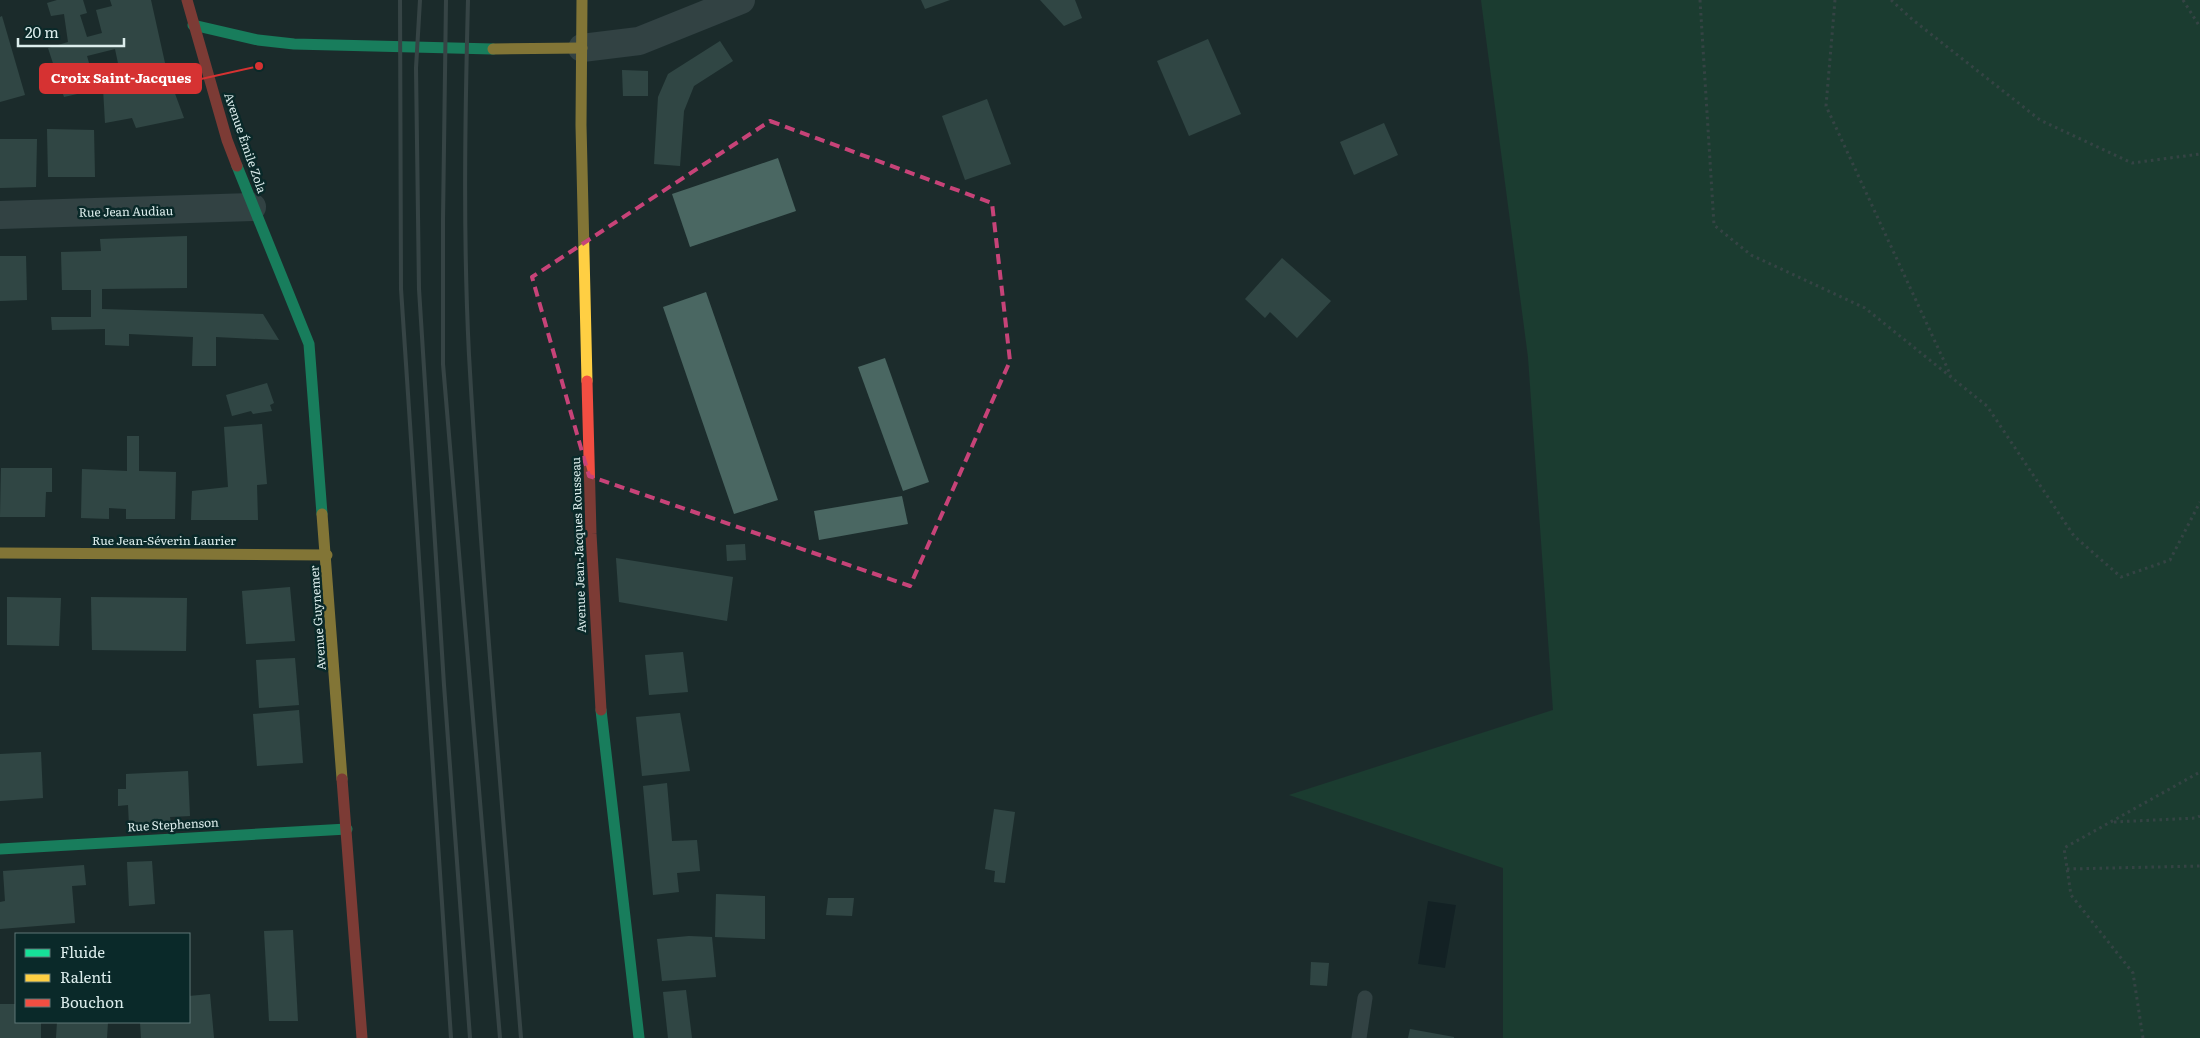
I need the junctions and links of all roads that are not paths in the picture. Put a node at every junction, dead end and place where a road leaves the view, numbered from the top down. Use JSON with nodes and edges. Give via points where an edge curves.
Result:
{"nodes":[{"id":1,"x":187,"y":0,"type":"edge"},
{"id":2,"x":582,"y":0,"type":"edge"},
{"id":3,"x":740,"y":0,"type":"edge"},
{"id":4,"x":193,"y":25,"type":"junction"},
{"id":5,"x":582,"y":48,"type":"junction"},
{"id":6,"x":252,"y":207,"type":"junction"},
{"id":7,"x":0,"y":215,"type":"edge"},
{"id":8,"x":0,"y":553,"type":"edge"},
{"id":9,"x":327,"y":555,"type":"junction"},
{"id":10,"x":347,"y":829,"type":"junction"},
{"id":11,"x":0,"y":849,"type":"edge"},
{"id":12,"x":1365,"y":998,"type":"dead end"},
{"id":13,"x":362,"y":1038,"type":"edge"},
{"id":14,"x":639,"y":1038,"type":"edge"},
{"id":15,"x":1359,"y":1038,"type":"edge"}],
"edges":[{"from":1,"to":4,"type":"main road","name":"Avenue Émile Zola"},
{"from":2,"to":5,"type":"main road","name":"Avenue Jean-Jacques Rousseau"},
{"from":3,"to":5,"type":"street","via":[[639,41]]},
{"from":4,"to":5,"type":"main road","via":[[258,40],[294,44],[536,50]]},
{"from":4,"to":6,"type":"main road","name":"Avenue Émile Zola","via":[[227,140]]},
{"from":5,"to":14,"type":"main road","name":"Avenue Jean-Jacques Rousseau","via":[[590,534],[601,708]]},
{"from":6,"to":7,"type":"street","name":"Rue Jean Audiau"},
{"from":6,"to":9,"type":"main road","name":"Avenue Guynemer","via":[[309,344]]},
{"from":8,"to":9,"type":"main road","name":"Rue Jean-Séverin Laurier"},
{"from":9,"to":10,"type":"main road","name":"Avenue Guynemer"},
{"from":10,"to":11,"type":"main road","name":"Rue Stephenson"},
{"from":10,"to":13,"type":"main road","name":"Avenue Guynemer"},
{"from":12,"to":15,"type":"lane"}]}
